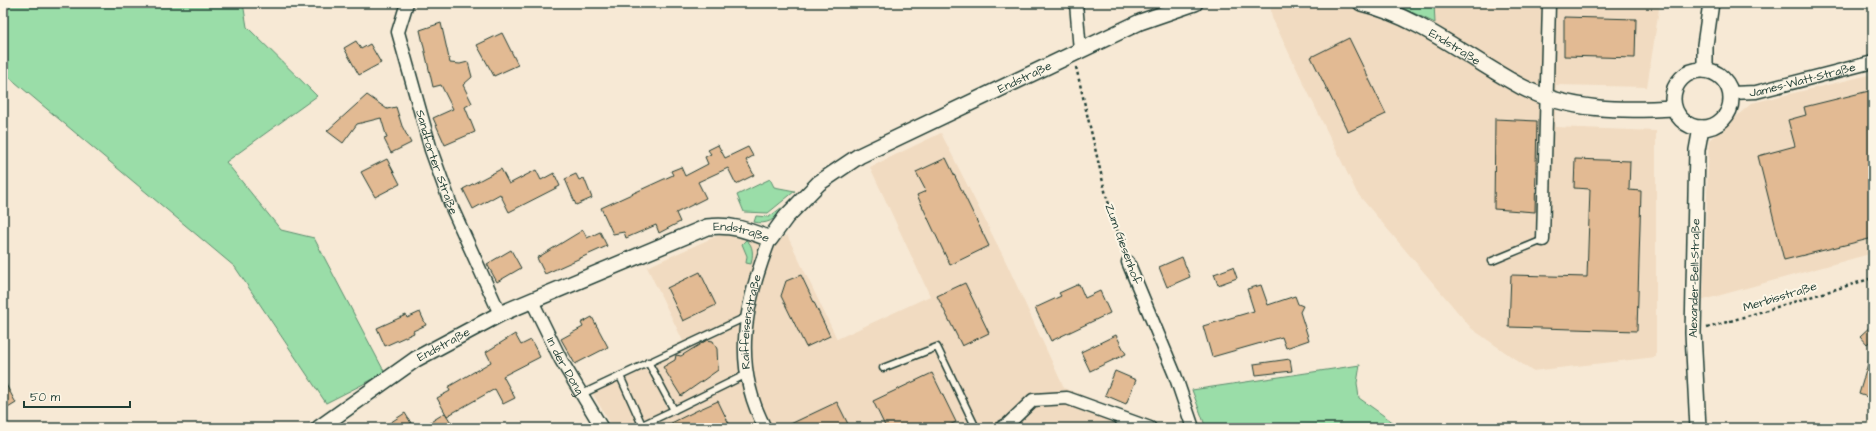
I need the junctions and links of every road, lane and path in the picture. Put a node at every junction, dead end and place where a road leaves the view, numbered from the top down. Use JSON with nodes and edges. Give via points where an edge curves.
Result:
{"nodes":[{"id":1,"x":406,"y":3,"type":"edge"},
{"id":2,"x":1076,"y":3,"type":"edge"},
{"id":3,"x":1195,"y":3,"type":"edge"},
{"id":4,"x":1361,"y":3,"type":"edge"},
{"id":5,"x":1549,"y":3,"type":"edge"},
{"id":6,"x":1711,"y":3,"type":"edge"},
{"id":7,"x":1076,"y":53,"type":"junction"},
{"id":8,"x":1873,"y":62,"type":"edge"},
{"id":9,"x":1705,"y":70,"type":"junction"},
{"id":10,"x":1731,"y":93,"type":"junction"},
{"id":11,"x":1546,"y":96,"type":"junction"},
{"id":12,"x":1674,"y":108,"type":"junction"},
{"id":13,"x":1701,"y":128,"type":"junction"},
{"id":14,"x":770,"y":239,"type":"junction"},
{"id":15,"x":1543,"y":240,"type":"joint"},
{"id":16,"x":1492,"y":261,"type":"dead end"},
{"id":17,"x":1128,"y":262,"type":"joint"},
{"id":18,"x":1873,"y":278,"type":"edge"},
{"id":19,"x":532,"y":301,"type":"junction"},
{"id":20,"x":500,"y":314,"type":"junction"},
{"id":21,"x":746,"y":317,"type":"junction"},
{"id":22,"x":1693,"y":333,"type":"junction"},
{"id":23,"x":648,"y":362,"type":"junction"},
{"id":24,"x":883,"y":368,"type":"dead end"},
{"id":25,"x":747,"y":374,"type":"junction"},
{"id":26,"x":620,"y":376,"type":"junction"},
{"id":27,"x":582,"y":394,"type":"junction"},
{"id":28,"x":674,"y":410,"type":"junction"},
{"id":29,"x":1116,"y":416,"type":"junction"},
{"id":30,"x":319,"y":428,"type":"edge"},
{"id":31,"x":602,"y":428,"type":"edge"},
{"id":32,"x":765,"y":428,"type":"edge"},
{"id":33,"x":976,"y":428,"type":"edge"},
{"id":34,"x":1001,"y":428,"type":"edge"},
{"id":35,"x":1122,"y":428,"type":"edge"},
{"id":36,"x":1150,"y":428,"type":"edge"},
{"id":37,"x":1193,"y":428,"type":"edge"},
{"id":38,"x":1698,"y":428,"type":"edge"}],
"edges":[{"from":1,"to":20,"type":"street","name":"Sandforter Straße","via":[[398,32],[431,150],[452,208]]},
{"from":2,"to":7,"type":"street"},
{"from":3,"to":7,"type":"street","name":"Endstraße","via":[[1140,22]]},
{"from":4,"to":11,"type":"street","name":"Endstraße","via":[[1409,21],[1523,87]]},
{"from":5,"to":11,"type":"street"},
{"from":6,"to":9,"type":"street"},
{"from":7,"to":14,"type":"street","name":"Endstraße","via":[[859,156],[819,183],[786,217]]},
{"from":7,"to":17,"type":"path","name":"Zum Giesenhof","via":[[1077,70],[1106,195]]},
{"from":8,"to":10,"type":"street","name":"James-Watt-Straße","via":[[1756,92]]},
{"from":9,"to":10,"type":"street","via":[[1722,77]]},
{"from":9,"to":12,"type":"street","via":[[1693,70],[1683,76],[1672,96]]},
{"from":10,"to":13,"type":"street","via":[[1729,110],[1724,118]]},
{"from":11,"to":12,"type":"street","name":"Endstraße","via":[[1600,109]]},
{"from":11,"to":15,"type":"street"},
{"from":12,"to":13,"type":"street","via":[[1684,122]]},
{"from":13,"to":22,"type":"street","name":"Alexander-Bell-Straße","via":[[1696,150]]},
{"from":14,"to":19,"type":"street","name":"Endstraße","via":[[740,227],[707,227]]},
{"from":14,"to":21,"type":"street","name":"Raiffeisenstraße","via":[[755,278]]},
{"from":15,"to":16,"type":"lane"},
{"from":17,"to":37,"type":"street","name":"Zum Giesenhof","via":[[1175,376]]},
{"from":18,"to":22,"type":"path","name":"Merbisstraße"},
{"from":19,"to":20,"type":"street","name":"Endstraße"},
{"from":19,"to":27,"type":"street","name":"In der Dong","via":[[561,360]]},
{"from":20,"to":30,"type":"street","name":"Endstraße","via":[[416,359]]},
{"from":21,"to":23,"type":"lane"},
{"from":21,"to":25,"type":"street","name":"Raiffeisenstraße"},
{"from":22,"to":38,"type":"street","name":"Alexander-Bell-Straße"},
{"from":23,"to":26,"type":"lane"},
{"from":23,"to":28,"type":"lane"},
{"from":24,"to":33,"type":"lane","via":[[937,347]]},
{"from":25,"to":28,"type":"lane"},
{"from":25,"to":32,"type":"street","name":"Raiffeisenstraße"},
{"from":26,"to":27,"type":"lane"},
{"from":26,"to":28,"type":"lane","via":[[642,425]]},
{"from":27,"to":31,"type":"street","name":"In der Dong"},
{"from":29,"to":34,"type":"street","via":[[1067,398],[1033,400]]},
{"from":29,"to":35,"type":"lane"},
{"from":29,"to":36,"type":"street"}]}
